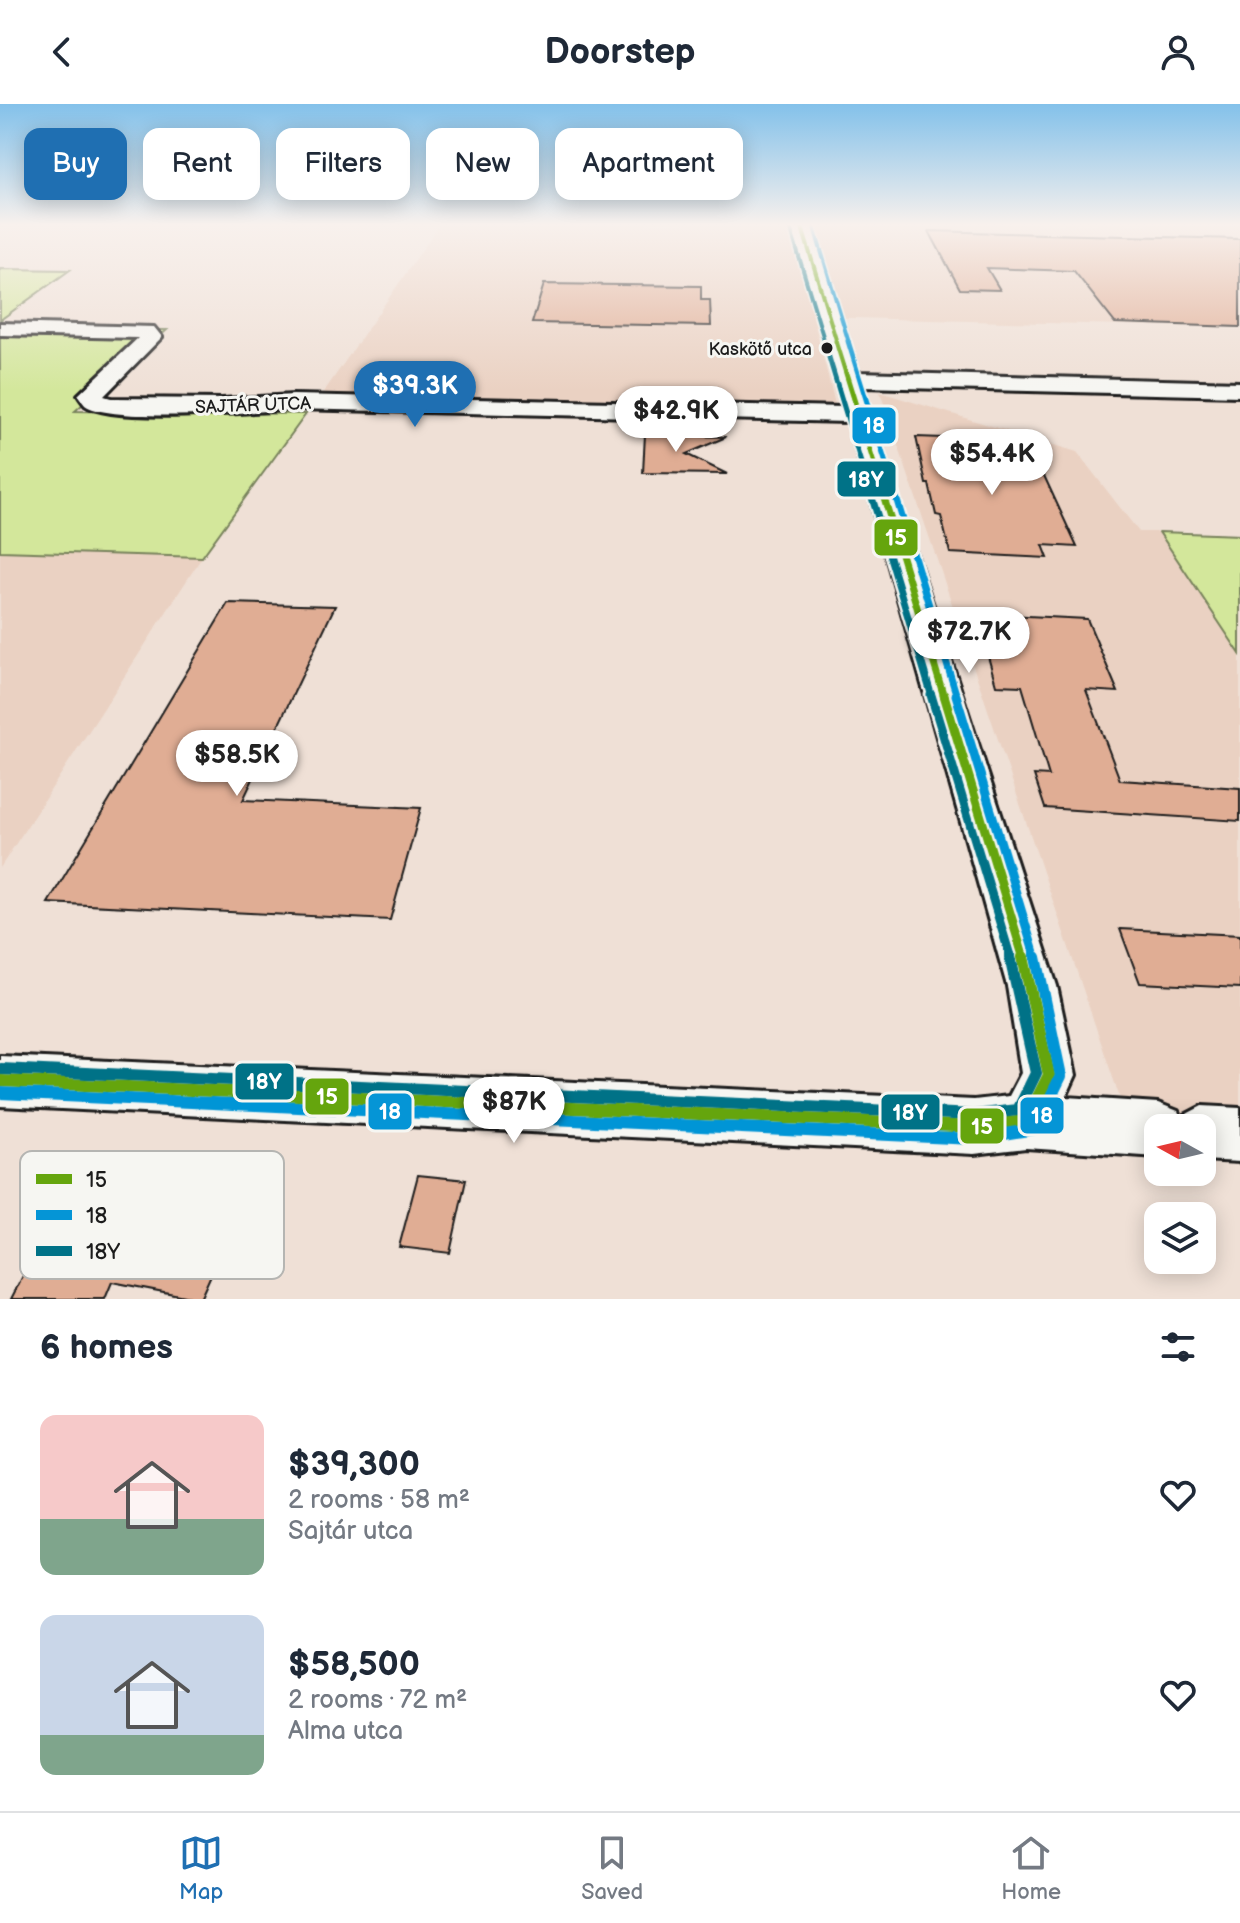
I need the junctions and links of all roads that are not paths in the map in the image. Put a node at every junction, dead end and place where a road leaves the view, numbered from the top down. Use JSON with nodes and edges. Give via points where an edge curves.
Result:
{"nodes":[{"id":1,"x":818,"y":280,"type":"edge"},
{"id":2,"x":0,"y":329,"type":"edge"},
{"id":3,"x":847,"y":379,"type":"junction"},
{"id":4,"x":1240,"y":389,"type":"edge"},
{"id":5,"x":858,"y":415,"type":"junction"},
{"id":6,"x":0,"y":1081,"type":"edge"},
{"id":7,"x":1026,"y":1121,"type":"junction"},
{"id":8,"x":1144,"y":1129,"type":"edge"},
{"id":9,"x":1216,"y":1134,"type":"edge"},
{"id":10,"x":1240,"y":1135,"type":"edge"}],
"edges":[{"from":1,"to":3,"type":"street"},
{"from":2,"to":5,"type":"street","name":"SAJTÁR UTCA","via":[[136,330],[151,337],[95,389],[90,395],[95,401],[193,408],[293,402]]},
{"from":3,"to":4,"type":"street"},
{"from":3,"to":5,"type":"street"},
{"from":5,"to":7,"type":"street","via":[[1032,986],[1049,1075]]},
{"from":6,"to":7,"type":"street","via":[[958,1126]]},
{"from":7,"to":8,"type":"street"},
{"from":9,"to":10,"type":"street"}]}
